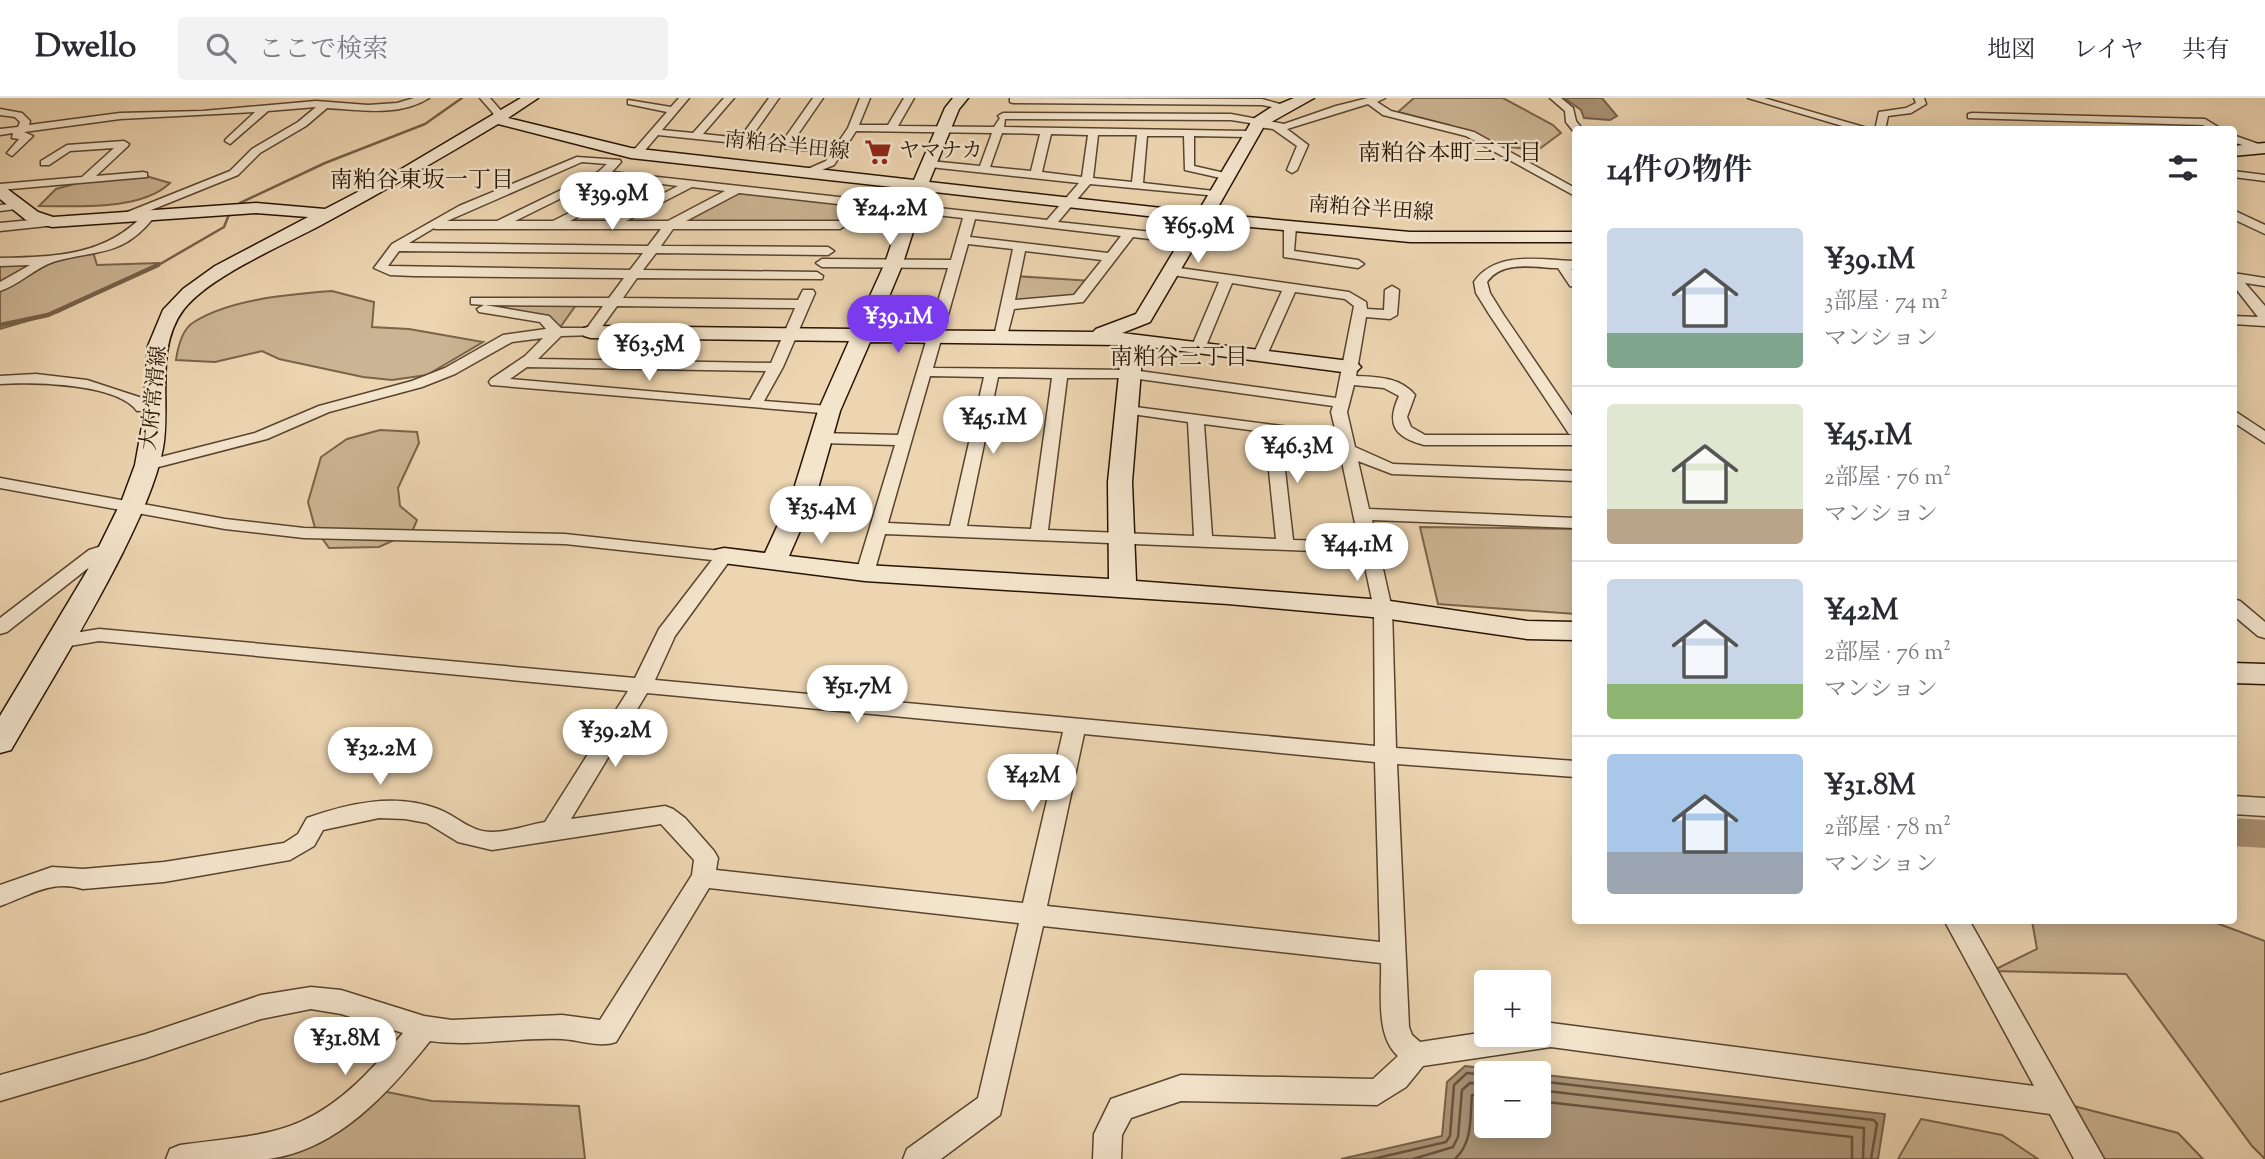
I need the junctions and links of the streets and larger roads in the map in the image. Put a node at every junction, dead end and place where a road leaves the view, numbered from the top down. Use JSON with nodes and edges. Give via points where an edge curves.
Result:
{"nodes":[{"id":1,"x":424,"y":98,"type":"edge"},
{"id":2,"x":485,"y":98,"type":"edge"},
{"id":3,"x":531,"y":98,"type":"edge"},
{"id":4,"x":635,"y":98,"type":"edge"},
{"id":5,"x":684,"y":98,"type":"edge"},
{"id":6,"x":729,"y":98,"type":"edge"},
{"id":7,"x":774,"y":98,"type":"edge"},
{"id":8,"x":818,"y":98,"type":"edge"},
{"id":9,"x":865,"y":98,"type":"edge"},
{"id":10,"x":909,"y":98,"type":"edge"},
{"id":11,"x":961,"y":98,"type":"edge"},
{"id":12,"x":1307,"y":98,"type":"edge"},
{"id":13,"x":1555,"y":98,"type":"edge"},
{"id":14,"x":1753,"y":98,"type":"edge"},
{"id":15,"x":1919,"y":98,"type":"edge"},
{"id":16,"x":1014,"y":99,"type":"edge"},
{"id":17,"x":1187,"y":99,"type":"edge"},
{"id":18,"x":1375,"y":99,"type":"edge"},
{"id":19,"x":1121,"y":100,"type":"junction"},
{"id":20,"x":323,"y":102,"type":"edge"},
{"id":21,"x":267,"y":107,"type":"junction"},
{"id":22,"x":1286,"y":107,"type":"junction"},
{"id":23,"x":673,"y":110,"type":"junction"},
{"id":24,"x":0,"y":112,"type":"edge"},
{"id":25,"x":1003,"y":116,"type":"junction"},
{"id":26,"x":1119,"y":117,"type":"junction"},
{"id":27,"x":499,"y":120,"type":"junction"},
{"id":28,"x":1253,"y":126,"type":"junction"},
{"id":29,"x":1574,"y":126,"type":"edge"},
{"id":30,"x":1854,"y":126,"type":"edge"},
{"id":31,"x":1881,"y":126,"type":"edge"},
{"id":32,"x":1985,"y":126,"type":"edge"},
{"id":33,"x":2212,"y":126,"type":"edge"},
{"id":34,"x":1278,"y":127,"type":"junction"},
{"id":35,"x":24,"y":128,"type":"junction"},
{"id":36,"x":853,"y":128,"type":"junction"},
{"id":37,"x":891,"y":128,"type":"junction"},
{"id":38,"x":944,"y":131,"type":"junction"},
{"id":39,"x":996,"y":131,"type":"junction"},
{"id":40,"x":0,"y":132,"type":"edge"},
{"id":41,"x":655,"y":132,"type":"junction"},
{"id":42,"x":1046,"y":132,"type":"junction"},
{"id":43,"x":1093,"y":132,"type":"junction"},
{"id":44,"x":1117,"y":132,"type":"junction"},
{"id":45,"x":1142,"y":133,"type":"junction"},
{"id":46,"x":1189,"y":133,"type":"junction"},
{"id":47,"x":696,"y":136,"type":"junction"},
{"id":48,"x":2237,"y":139,"type":"edge"},
{"id":49,"x":230,"y":141,"type":"dead end"},
{"id":50,"x":743,"y":141,"type":"junction"},
{"id":51,"x":785,"y":145,"type":"junction"},
{"id":52,"x":2262,"y":148,"type":"edge"},
{"id":53,"x":838,"y":150,"type":"junction"},
{"id":54,"x":2237,"y":151,"type":"edge"},
{"id":55,"x":12,"y":153,"type":"dead end"},
{"id":56,"x":634,"y":153,"type":"junction"},
{"id":57,"x":615,"y":162,"type":"junction"},
{"id":58,"x":45,"y":163,"type":"dead end"},
{"id":59,"x":930,"y":164,"type":"junction"},
{"id":60,"x":984,"y":170,"type":"junction"},
{"id":61,"x":1292,"y":170,"type":"dead end"},
{"id":62,"x":30,"y":171,"type":"dead end"},
{"id":63,"x":806,"y":173,"type":"junction"},
{"id":64,"x":602,"y":174,"type":"junction"},
{"id":65,"x":1036,"y":174,"type":"junction"},
{"id":66,"x":143,"y":175,"type":"dead end"},
{"id":67,"x":2237,"y":175,"type":"edge"},
{"id":68,"x":1225,"y":176,"type":"junction"},
{"id":69,"x":86,"y":179,"type":"junction"},
{"id":70,"x":644,"y":179,"type":"junction"},
{"id":71,"x":2263,"y":179,"type":"edge"},
{"id":72,"x":1087,"y":180,"type":"junction"},
{"id":73,"x":690,"y":184,"type":"junction"},
{"id":74,"x":920,"y":185,"type":"junction"},
{"id":75,"x":1137,"y":186,"type":"junction"},
{"id":76,"x":4,"y":187,"type":"edge"},
{"id":77,"x":1569,"y":187,"type":"edge"},
{"id":78,"x":737,"y":189,"type":"junction"},
{"id":79,"x":784,"y":192,"type":"junction"},
{"id":80,"x":1214,"y":194,"type":"junction"},
{"id":81,"x":855,"y":202,"type":"junction"},
{"id":82,"x":1068,"y":202,"type":"junction"},
{"id":83,"x":20,"y":206,"type":"junction"},
{"id":84,"x":0,"y":208,"type":"edge"},
{"id":85,"x":913,"y":209,"type":"junction"},
{"id":86,"x":328,"y":214,"type":"junction"},
{"id":87,"x":129,"y":215,"type":"dead end"},
{"id":88,"x":149,"y":216,"type":"junction"},
{"id":89,"x":970,"y":216,"type":"junction"},
{"id":90,"x":1202,"y":216,"type":"junction"},
{"id":91,"x":2237,"y":216,"type":"edge"},
{"id":92,"x":52,"y":222,"type":"junction"},
{"id":93,"x":432,"y":225,"type":"junction"},
{"id":94,"x":498,"y":225,"type":"junction"},
{"id":95,"x":555,"y":225,"type":"junction"},
{"id":96,"x":610,"y":225,"type":"junction"},
{"id":97,"x":670,"y":225,"type":"junction"},
{"id":98,"x":840,"y":225,"type":"junction"},
{"id":99,"x":1049,"y":225,"type":"junction"},
{"id":100,"x":0,"y":227,"type":"edge"},
{"id":101,"x":1290,"y":227,"type":"junction"},
{"id":102,"x":2265,"y":230,"type":"edge"},
{"id":103,"x":1129,"y":234,"type":"junction"},
{"id":104,"x":1572,"y":237,"type":"edge"},
{"id":105,"x":964,"y":240,"type":"junction"},
{"id":106,"x":1190,"y":240,"type":"junction"},
{"id":107,"x":396,"y":247,"type":"junction"},
{"id":108,"x":1020,"y":247,"type":"junction"},
{"id":109,"x":653,"y":249,"type":"junction"},
{"id":110,"x":1111,"y":257,"type":"junction"},
{"id":111,"x":48,"y":260,"type":"junction"},
{"id":112,"x":0,"y":262,"type":"edge"},
{"id":113,"x":822,"y":263,"type":"junction"},
{"id":114,"x":894,"y":263,"type":"junction"},
{"id":115,"x":957,"y":264,"type":"junction"},
{"id":116,"x":1358,"y":264,"type":"dead end"},
{"id":117,"x":1568,"y":265,"type":"edge"},
{"id":118,"x":1172,"y":271,"type":"junction"},
{"id":119,"x":479,"y":273,"type":"junction"},
{"id":120,"x":633,"y":274,"type":"junction"},
{"id":121,"x":2237,"y":278,"type":"edge"},
{"id":122,"x":1227,"y":279,"type":"junction"},
{"id":123,"x":2237,"y":281,"type":"edge"},
{"id":124,"x":2265,"y":282,"type":"edge"},
{"id":125,"x":0,"y":287,"type":"edge"},
{"id":126,"x":1290,"y":288,"type":"junction"},
{"id":127,"x":1392,"y":290,"type":"dead end"},
{"id":128,"x":476,"y":301,"type":"junction"},
{"id":129,"x":612,"y":302,"type":"junction"},
{"id":130,"x":803,"y":304,"type":"junction"},
{"id":131,"x":1009,"y":305,"type":"junction"},
{"id":132,"x":1360,"y":312,"type":"junction"},
{"id":133,"x":1143,"y":318,"type":"junction"},
{"id":134,"x":2237,"y":320,"type":"edge"},
{"id":135,"x":2265,"y":320,"type":"edge"},
{"id":136,"x":557,"y":332,"type":"junction"},
{"id":137,"x":591,"y":332,"type":"junction"},
{"id":138,"x":862,"y":334,"type":"junction"},
{"id":139,"x":791,"y":335,"type":"junction"},
{"id":140,"x":935,"y":335,"type":"junction"},
{"id":141,"x":1001,"y":337,"type":"junction"},
{"id":142,"x":1083,"y":338,"type":"junction"},
{"id":143,"x":1135,"y":339,"type":"junction"},
{"id":144,"x":1169,"y":342,"type":"junction"},
{"id":145,"x":1199,"y":346,"type":"junction"},
{"id":146,"x":1260,"y":355,"type":"junction"},
{"id":147,"x":522,"y":363,"type":"junction"},
{"id":148,"x":776,"y":367,"type":"junction"},
{"id":149,"x":923,"y":372,"type":"junction"},
{"id":150,"x":992,"y":372,"type":"junction"},
{"id":151,"x":1060,"y":373,"type":"junction"},
{"id":152,"x":1132,"y":373,"type":"junction"},
{"id":153,"x":1349,"y":374,"type":"junction"},
{"id":154,"x":0,"y":380,"type":"edge"},
{"id":155,"x":1342,"y":403,"type":"junction"},
{"id":156,"x":755,"y":404,"type":"junction"},
{"id":157,"x":155,"y":406,"type":"junction"},
{"id":158,"x":1125,"y":408,"type":"junction"},
{"id":159,"x":829,"y":411,"type":"junction"},
{"id":160,"x":1196,"y":418,"type":"junction"},
{"id":161,"x":2237,"y":420,"type":"edge"},
{"id":162,"x":2237,"y":421,"type":"edge"},
{"id":163,"x":2265,"y":421,"type":"edge"},
{"id":164,"x":1572,"y":427,"type":"edge"},
{"id":165,"x":1272,"y":429,"type":"junction"},
{"id":166,"x":821,"y":438,"type":"junction"},
{"id":167,"x":2265,"y":438,"type":"edge"},
{"id":168,"x":903,"y":440,"type":"junction"},
{"id":169,"x":1572,"y":440,"type":"edge"},
{"id":170,"x":1346,"y":444,"type":"junction"},
{"id":171,"x":147,"y":465,"type":"junction"},
{"id":172,"x":1572,"y":476,"type":"edge"},
{"id":173,"x":0,"y":483,"type":"edge"},
{"id":174,"x":130,"y":508,"type":"junction"},
{"id":175,"x":1363,"y":514,"type":"junction"},
{"id":176,"x":1572,"y":523,"type":"edge"},
{"id":177,"x":877,"y":528,"type":"junction"},
{"id":178,"x":957,"y":532,"type":"junction"},
{"id":179,"x":1038,"y":535,"type":"junction"},
{"id":180,"x":1119,"y":538,"type":"junction"},
{"id":181,"x":1203,"y":541,"type":"junction"},
{"id":182,"x":1285,"y":544,"type":"junction"},
{"id":183,"x":111,"y":548,"type":"junction"},
{"id":184,"x":1370,"y":548,"type":"junction"},
{"id":185,"x":724,"y":556,"type":"junction"},
{"id":186,"x":773,"y":563,"type":"junction"},
{"id":187,"x":865,"y":573,"type":"junction"},
{"id":188,"x":1123,"y":588,"type":"junction"},
{"id":189,"x":2237,"y":608,"type":"edge"},
{"id":190,"x":1383,"y":609,"type":"junction"},
{"id":191,"x":0,"y":628,"type":"edge"},
{"id":192,"x":1572,"y":631,"type":"edge"},
{"id":193,"x":2265,"y":632,"type":"edge"},
{"id":194,"x":58,"y":642,"type":"junction"},
{"id":195,"x":2237,"y":673,"type":"edge"},
{"id":196,"x":2265,"y":674,"type":"edge"},
{"id":197,"x":642,"y":685,"type":"junction"},
{"id":198,"x":1075,"y":725,"type":"junction"},
{"id":199,"x":0,"y":742,"type":"edge"},
{"id":200,"x":1388,"y":755,"type":"junction"},
{"id":201,"x":1572,"y":769,"type":"edge"},
{"id":202,"x":2237,"y":805,"type":"edge"},
{"id":203,"x":2265,"y":807,"type":"edge"},
{"id":204,"x":552,"y":830,"type":"junction"},
{"id":205,"x":704,"y":878,"type":"junction"},
{"id":206,"x":0,"y":896,"type":"edge"},
{"id":207,"x":1031,"y":913,"type":"junction"},
{"id":208,"x":1958,"y":924,"type":"edge"},
{"id":209,"x":1394,"y":954,"type":"junction"},
{"id":210,"x":424,"y":1028,"type":"junction"},
{"id":211,"x":1416,"y":1055,"type":"junction"},
{"id":212,"x":0,"y":1088,"type":"edge"},
{"id":213,"x":2058,"y":1102,"type":"junction"},
{"id":214,"x":272,"y":1151,"type":"edge"},
{"id":215,"x":180,"y":1159,"type":"edge"},
{"id":216,"x":917,"y":1159,"type":"edge"},
{"id":217,"x":1107,"y":1159,"type":"edge"},
{"id":218,"x":2090,"y":1159,"type":"edge"}],
"edges":[{"from":1,"to":20,"type":"street","via":[[368,108]]},
{"from":2,"to":27,"type":"street"},
{"from":3,"to":27,"type":"street","name":"大府常滑線"},
{"from":4,"to":23,"type":"street","via":[[631,102]]},
{"from":5,"to":23,"type":"street"},
{"from":6,"to":47,"type":"street"},
{"from":7,"to":50,"type":"street"},
{"from":8,"to":51,"type":"street"},
{"from":9,"to":36,"type":"street"},
{"from":10,"to":37,"type":"street"},
{"from":11,"to":38,"type":"street"},
{"from":12,"to":22,"type":"street"},
{"from":13,"to":29,"type":"street","via":[[1570,110]]},
{"from":14,"to":30,"type":"street"},
{"from":15,"to":31,"type":"street","via":[[1921,104],[1916,109],[1883,114]]},
{"from":16,"to":19,"type":"street"},
{"from":16,"to":25,"type":"street"},
{"from":17,"to":19,"type":"street"},
{"from":17,"to":22,"type":"street"},
{"from":18,"to":34,"type":"street"},
{"from":18,"to":77,"type":"street","via":[[1387,113],[1470,134]]},
{"from":19,"to":26,"type":"street"},
{"from":20,"to":21,"type":"street"},
{"from":20,"to":87,"type":"street","via":[[302,124],[256,152],[234,173]]},
{"from":21,"to":35,"type":"street","via":[[92,118]]},
{"from":21,"to":49,"type":"street"},
{"from":22,"to":28,"type":"street"},
{"from":23,"to":41,"type":"street"},
{"from":24,"to":35,"type":"street","via":[[22,117]]},
{"from":25,"to":26,"type":"street"},
{"from":25,"to":39,"type":"street"},
{"from":26,"to":28,"type":"street","via":[[1231,117]]},
{"from":26,"to":44,"type":"street"},
{"from":27,"to":56,"type":"street","name":"南粕谷半田線"},
{"from":27,"to":86,"type":"street","name":"大府常滑線"},
{"from":28,"to":34,"type":"street"},
{"from":28,"to":46,"type":"street"},
{"from":28,"to":68,"type":"street"},
{"from":32,"to":33,"type":"street","via":[[1972,116],[2205,122]]},
{"from":34,"to":61,"type":"street","via":[[1303,145]]},
{"from":35,"to":40,"type":"street"},
{"from":35,"to":55,"type":"street","via":[[16,136],[28,136]]},
{"from":36,"to":37,"type":"street"},
{"from":36,"to":53,"type":"street"},
{"from":37,"to":38,"type":"street"},
{"from":38,"to":39,"type":"street"},
{"from":38,"to":59,"type":"street"},
{"from":39,"to":42,"type":"street"},
{"from":39,"to":60,"type":"street"},
{"from":41,"to":47,"type":"street"},
{"from":41,"to":56,"type":"street"},
{"from":42,"to":43,"type":"street"},
{"from":42,"to":65,"type":"street"},
{"from":43,"to":44,"type":"street"},
{"from":43,"to":72,"type":"street"},
{"from":44,"to":45,"type":"street"},
{"from":45,"to":46,"type":"street"},
{"from":45,"to":75,"type":"street"},
{"from":46,"to":68,"type":"street","via":[[1189,168]]},
{"from":47,"to":50,"type":"street"},
{"from":48,"to":52,"type":"street"},
{"from":50,"to":51,"type":"street"},
{"from":51,"to":53,"type":"street"},
{"from":52,"to":54,"type":"street"},
{"from":53,"to":63,"type":"street","via":[[830,163]]},
{"from":56,"to":57,"type":"street"},
{"from":56,"to":63,"type":"street","name":"南粕谷半田線"},
{"from":57,"to":64,"type":"street"},
{"from":57,"to":93,"type":"street","via":[[581,159]]},
{"from":58,"to":69,"type":"street","via":[[67,148],[124,144]]},
{"from":59,"to":60,"type":"street"},
{"from":59,"to":74,"type":"street"},
{"from":60,"to":65,"type":"street"},
{"from":62,"to":76,"type":"street"},
{"from":63,"to":74,"type":"street","name":"南粕谷半田線"},
{"from":63,"to":79,"type":"street"},
{"from":64,"to":70,"type":"street"},
{"from":64,"to":94,"type":"street"},
{"from":65,"to":72,"type":"street"},
{"from":66,"to":69,"type":"street"},
{"from":67,"to":71,"type":"street"},
{"from":68,"to":80,"type":"street"},
{"from":69,"to":76,"type":"street"},
{"from":70,"to":73,"type":"street"},
{"from":70,"to":95,"type":"street"},
{"from":72,"to":75,"type":"street"},
{"from":72,"to":82,"type":"street"},
{"from":73,"to":78,"type":"street"},
{"from":73,"to":96,"type":"street"},
{"from":74,"to":82,"type":"street","name":"南粕谷半田線"},
{"from":74,"to":85,"type":"street"},
{"from":75,"to":80,"type":"street"},
{"from":76,"to":83,"type":"street"},
{"from":78,"to":79,"type":"street"},
{"from":78,"to":97,"type":"street"},
{"from":79,"to":81,"type":"street"},
{"from":80,"to":90,"type":"street"},
{"from":81,"to":85,"type":"street"},
{"from":81,"to":98,"type":"street"},
{"from":82,"to":90,"type":"street","name":"南粕谷半田線"},
{"from":82,"to":99,"type":"street"},
{"from":83,"to":84,"type":"street"},
{"from":83,"to":92,"type":"street","via":[[32,216]]},
{"from":85,"to":89,"type":"street"},
{"from":85,"to":114,"type":"street"},
{"from":86,"to":88,"type":"street","via":[[256,208]]},
{"from":86,"to":157,"type":"street","name":"大府常滑線","via":[[222,270],[173,310],[160,337]]},
{"from":88,"to":92,"type":"street"},
{"from":88,"to":111,"type":"street","via":[[119,243]]},
{"from":89,"to":99,"type":"street"},
{"from":89,"to":105,"type":"street"},
{"from":90,"to":101,"type":"street","name":"南粕谷半田線"},
{"from":90,"to":106,"type":"street"},
{"from":91,"to":102,"type":"street"},
{"from":92,"to":100,"type":"street"},
{"from":93,"to":94,"type":"street"},
{"from":93,"to":107,"type":"street"},
{"from":94,"to":95,"type":"street"},
{"from":95,"to":96,"type":"street"},
{"from":96,"to":97,"type":"street"},
{"from":97,"to":98,"type":"street"},
{"from":97,"to":109,"type":"street"},
{"from":98,"to":113,"type":"street"},
{"from":99,"to":103,"type":"street"},
{"from":101,"to":104,"type":"street","name":"南粕谷半田線","via":[[1441,239]]},
{"from":101,"to":116,"type":"street","via":[[1287,254]]},
{"from":103,"to":106,"type":"street"},
{"from":103,"to":110,"type":"street"},
{"from":105,"to":108,"type":"street"},
{"from":105,"to":115,"type":"street"},
{"from":106,"to":118,"type":"street"},
{"from":107,"to":109,"type":"street"},
{"from":107,"to":119,"type":"street","via":[[380,268]]},
{"from":108,"to":110,"type":"street"},
{"from":108,"to":131,"type":"street"},
{"from":109,"to":113,"type":"street"},
{"from":109,"to":120,"type":"street"},
{"from":110,"to":131,"type":"street","via":[[1078,299]]},
{"from":111,"to":112,"type":"street"},
{"from":111,"to":125,"type":"street"},
{"from":113,"to":114,"type":"street"},
{"from":113,"to":120,"type":"street"},
{"from":113,"to":130,"type":"street"},
{"from":114,"to":115,"type":"street"},
{"from":114,"to":138,"type":"street"},
{"from":115,"to":140,"type":"street"},
{"from":117,"to":164,"type":"street","via":[[1501,266],[1486,273],[1480,282],[1496,314]]},
{"from":118,"to":122,"type":"street"},
{"from":118,"to":133,"type":"street"},
{"from":119,"to":120,"type":"street"},
{"from":119,"to":128,"type":"street"},
{"from":120,"to":129,"type":"street"},
{"from":121,"to":124,"type":"street"},
{"from":122,"to":126,"type":"street"},
{"from":122,"to":145,"type":"street"},
{"from":123,"to":135,"type":"street"},
{"from":126,"to":132,"type":"street","via":[[1349,296],[1361,305]]},
{"from":126,"to":146,"type":"street"},
{"from":127,"to":132,"type":"street","via":[[1390,315]]},
{"from":128,"to":129,"type":"street"},
{"from":128,"to":136,"type":"street","via":[[480,308],[493,312],[544,319]]},
{"from":129,"to":130,"type":"street"},
{"from":129,"to":137,"type":"street"},
{"from":130,"to":139,"type":"street"},
{"from":131,"to":141,"type":"street"},
{"from":132,"to":153,"type":"street"},
{"from":133,"to":142,"type":"street"},
{"from":133,"to":144,"type":"street"},
{"from":134,"to":135,"type":"street"},
{"from":136,"to":137,"type":"street"},
{"from":136,"to":147,"type":"street"},
{"from":136,"to":171,"type":"street","via":[[508,338],[417,384],[335,405],[261,436]]},
{"from":137,"to":139,"type":"street"},
{"from":138,"to":139,"type":"street"},
{"from":138,"to":140,"type":"street"},
{"from":138,"to":159,"type":"street"},
{"from":139,"to":148,"type":"street"},
{"from":140,"to":141,"type":"street"},
{"from":140,"to":149,"type":"street"},
{"from":141,"to":142,"type":"street"},
{"from":142,"to":143,"type":"street"},
{"from":143,"to":144,"type":"street"},
{"from":143,"to":152,"type":"street"},
{"from":144,"to":145,"type":"street"},
{"from":145,"to":146,"type":"street"},
{"from":146,"to":153,"type":"street"},
{"from":147,"to":148,"type":"street"},
{"from":147,"to":156,"type":"street","via":[[496,382]]},
{"from":148,"to":156,"type":"street"},
{"from":149,"to":150,"type":"street"},
{"from":149,"to":168,"type":"street"},
{"from":150,"to":151,"type":"street"},
{"from":150,"to":178,"type":"street"},
{"from":151,"to":152,"type":"street"},
{"from":151,"to":179,"type":"street"},
{"from":152,"to":155,"type":"street"},
{"from":152,"to":158,"type":"street"},
{"from":153,"to":155,"type":"street"},
{"from":153,"to":169,"type":"street","via":[[1402,389],[1407,395],[1400,411],[1402,426],[1424,440]]},
{"from":154,"to":157,"type":"street","via":[[33,376],[76,380],[137,401],[142,408]]},
{"from":155,"to":170,"type":"street","via":[[1339,412]]},
{"from":156,"to":159,"type":"street"},
{"from":157,"to":171,"type":"street","name":"大府常滑線"},
{"from":158,"to":160,"type":"street"},
{"from":158,"to":180,"type":"street"},
{"from":159,"to":166,"type":"street"},
{"from":160,"to":165,"type":"street"},
{"from":160,"to":181,"type":"street"},
{"from":161,"to":163,"type":"street"},
{"from":162,"to":167,"type":"street"},
{"from":165,"to":170,"type":"street"},
{"from":165,"to":182,"type":"street"},
{"from":166,"to":168,"type":"street"},
{"from":166,"to":186,"type":"street","via":[[805,492]]},
{"from":168,"to":177,"type":"street"},
{"from":170,"to":172,"type":"street","via":[[1376,464],[1392,468]]},
{"from":170,"to":175,"type":"street"},
{"from":171,"to":174,"type":"street","name":"大府常滑線"},
{"from":173,"to":174,"type":"street"},
{"from":174,"to":183,"type":"street","name":"大府常滑線"},
{"from":174,"to":185,"type":"street","via":[[304,533],[565,539]]},
{"from":175,"to":176,"type":"street"},
{"from":175,"to":184,"type":"street"},
{"from":177,"to":178,"type":"street"},
{"from":177,"to":187,"type":"street"},
{"from":178,"to":179,"type":"street"},
{"from":179,"to":180,"type":"street"},
{"from":180,"to":181,"type":"street"},
{"from":180,"to":188,"type":"street"},
{"from":181,"to":182,"type":"street"},
{"from":182,"to":184,"type":"street"},
{"from":183,"to":191,"type":"street","via":[[95,554]]},
{"from":183,"to":194,"type":"street","name":"大府常滑線"},
{"from":184,"to":190,"type":"street"},
{"from":185,"to":186,"type":"street"},
{"from":185,"to":197,"type":"street","via":[[666,634]]},
{"from":186,"to":187,"type":"street"},
{"from":187,"to":188,"type":"street"},
{"from":188,"to":190,"type":"street"},
{"from":189,"to":193,"type":"street"},
{"from":190,"to":192,"type":"street","via":[[1527,631]]},
{"from":190,"to":200,"type":"street"},
{"from":194,"to":197,"type":"street","via":[[99,635]]},
{"from":194,"to":199,"type":"street","name":"大府常滑線"},
{"from":195,"to":196,"type":"street"},
{"from":197,"to":198,"type":"street"},
{"from":197,"to":204,"type":"street"},
{"from":198,"to":200,"type":"street"},
{"from":198,"to":207,"type":"street"},
{"from":200,"to":201,"type":"street"},
{"from":200,"to":209,"type":"street"},
{"from":202,"to":203,"type":"street"},
{"from":204,"to":205,"type":"street","via":[[665,816],[706,858]]},
{"from":204,"to":206,"type":"street","via":[[492,841],[466,836],[433,816],[379,809],[315,824],[306,839],[290,851],[164,872],[51,877]]},
{"from":205,"to":207,"type":"street"},
{"from":205,"to":210,"type":"street","via":[[607,1033],[562,1027],[479,1032]]},
{"from":207,"to":209,"type":"street"},
{"from":207,"to":216,"type":"street","via":[[990,1106]]},
{"from":208,"to":213,"type":"street"},
{"from":209,"to":211,"type":"street","via":[[1396,1027],[1402,1044]]},
{"from":210,"to":212,"type":"street","via":[[341,1002],[291,1000]]},
{"from":210,"to":214,"type":"street","via":[[396,1063],[338,1113]]},
{"from":211,"to":213,"type":"street","via":[[1551,1035]]},
{"from":211,"to":217,"type":"street","via":[[1377,1092],[1181,1088],[1142,1099],[1121,1108],[1108,1134]]},
{"from":213,"to":218,"type":"street"},
{"from":214,"to":215,"type":"street"}]}
